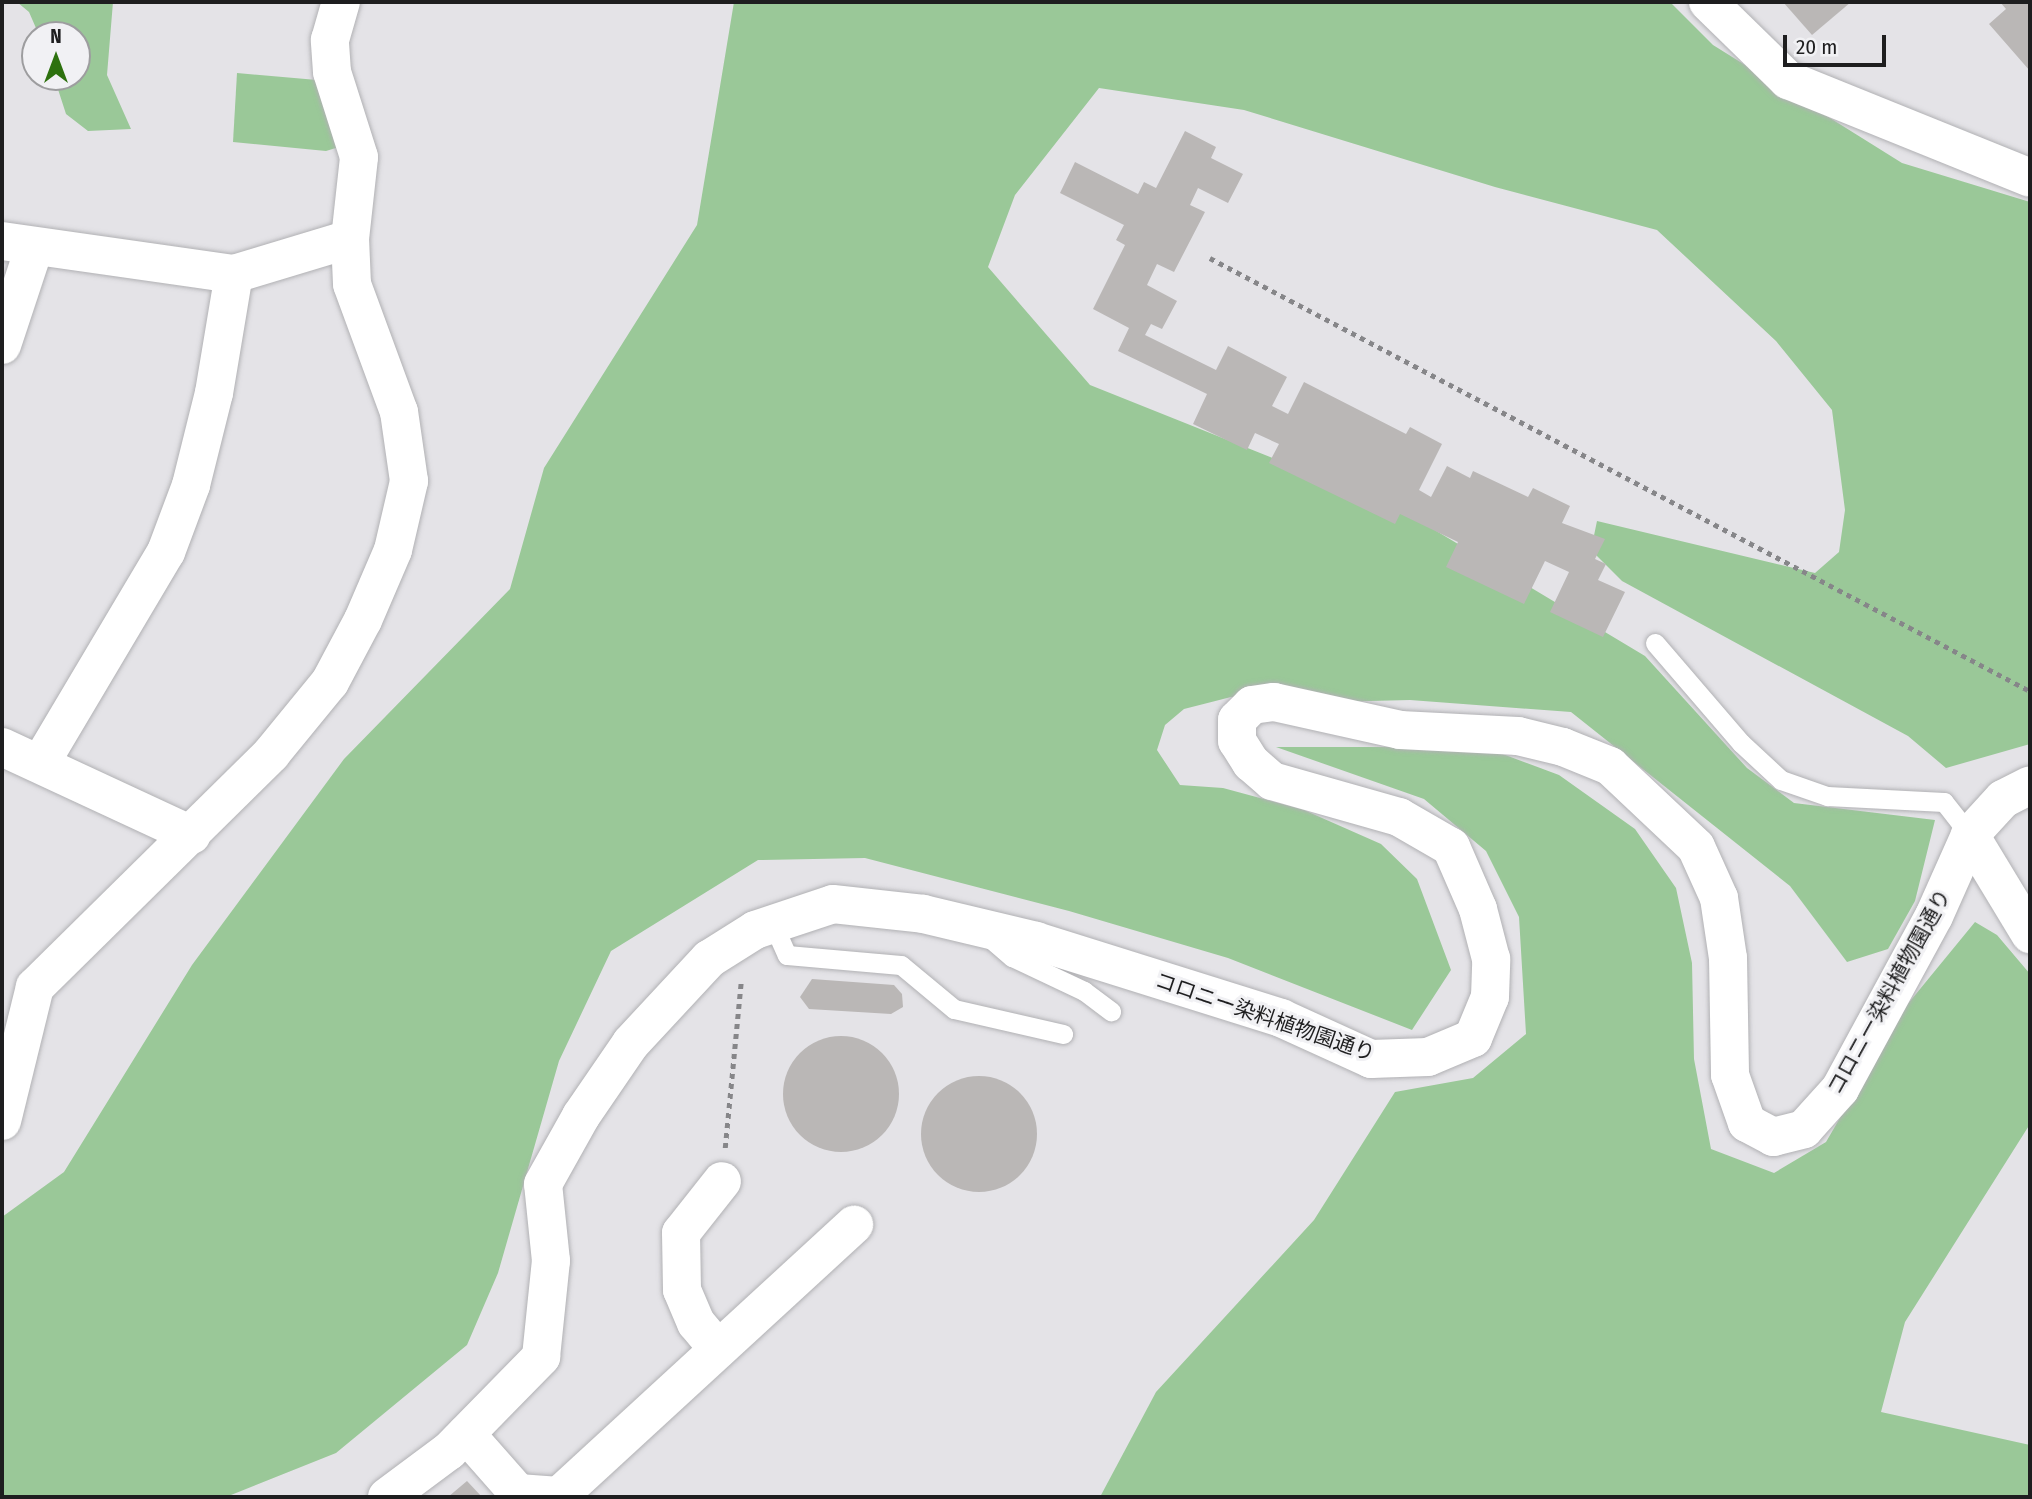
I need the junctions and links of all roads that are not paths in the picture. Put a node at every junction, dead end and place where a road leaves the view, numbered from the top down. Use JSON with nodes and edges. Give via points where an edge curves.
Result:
{"nodes":[{"id":1,"x":341,"y":2,"type":"edge"},
{"id":2,"x":1707,"y":2,"type":"edge"},
{"id":3,"x":2030,"y":178,"type":"edge"},
{"id":4,"x":350,"y":239,"type":"junction"},
{"id":5,"x":18,"y":245,"type":"edge"},
{"id":6,"x":234,"y":274,"type":"junction"},
{"id":7,"x":2,"y":345,"type":"edge"},
{"id":8,"x":1655,"y":643,"type":"dead end"},
{"id":9,"x":2,"y":747,"type":"edge"},
{"id":10,"x":40,"y":764,"type":"junction"},
{"id":11,"x":2030,"y":786,"type":"edge"},
{"id":12,"x":192,"y":835,"type":"junction"},
{"id":13,"x":1970,"y":835,"type":"junction"},
{"id":14,"x":977,"y":926,"type":"junction"},
{"id":15,"x":759,"y":930,"type":"junction"},
{"id":16,"x":2030,"y":934,"type":"edge"},
{"id":17,"x":1111,"y":1011,"type":"dead end"},
{"id":18,"x":1063,"y":1034,"type":"dead end"},
{"id":19,"x":2,"y":1121,"type":"edge"},
{"id":20,"x":722,"y":1181,"type":"road end"},
{"id":21,"x":854,"y":1225,"type":"dead end"},
{"id":22,"x":718,"y":1349,"type":"junction"},
{"id":23,"x":466,"y":1434,"type":"junction"},
{"id":24,"x":387,"y":1497,"type":"edge"}],
"edges":[{"from":1,"to":4,"type":"street","via":[[330,40],[332,72],[359,157]]},
{"from":2,"to":3,"type":"street","via":[[1788,80]]},
{"from":4,"to":6,"type":"street"},
{"from":4,"to":12,"type":"street","via":[[352,284],[399,412],[409,481],[393,550],[330,682],[271,754]]},
{"from":5,"to":6,"type":"street"},
{"from":5,"to":7,"type":"street"},
{"from":6,"to":10,"type":"street","via":[[214,393],[191,485],[166,552]]},
{"from":8,"to":13,"type":"lane","via":[[1741,743],[1781,780],[1827,796],[1944,802]]},
{"from":9,"to":10,"type":"street"},
{"from":10,"to":12,"type":"street"},
{"from":11,"to":13,"type":"street","name":"コロニー染料植物園通り","via":[[2003,799]]},
{"from":12,"to":19,"type":"street","via":[[35,987]]},
{"from":13,"to":14,"type":"street","name":"コロニー染料植物園通り","via":[[1934,916],[1840,1089],[1804,1129],[1773,1137],[1747,1124],[1730,1075],[1728,958],[1719,898],[1696,847],[1609,766],[1563,747],[1518,736],[1400,730],[1274,702],[1252,705],[1237,720],[1237,741],[1251,763],[1272,781],[1398,817],[1451,847],[1478,909],[1491,959],[1490,997],[1473,1038],[1428,1057],[1371,1059],[1280,1018]]},
{"from":13,"to":16,"type":"street"},
{"from":14,"to":15,"type":"street","name":"コロニー染料植物園通り","via":[[923,914],[832,904]]},
{"from":14,"to":17,"type":"lane","via":[[1012,957],[1084,991]]},
{"from":15,"to":18,"type":"lane","via":[[787,955],[901,965],[954,1009]]},
{"from":15,"to":23,"type":"street","name":"コロニー染料植物園通り","via":[[709,959],[631,1043],[581,1116],[543,1184],[551,1261],[541,1357]]},
{"from":20,"to":22,"type":"street","via":[[681,1233],[682,1290],[696,1323]]},
{"from":21,"to":22,"type":"street"},
{"from":22,"to":23,"type":"street","via":[[559,1496],[518,1493]]},
{"from":23,"to":24,"type":"street","name":"コロニー染料植物園通り"}]}
